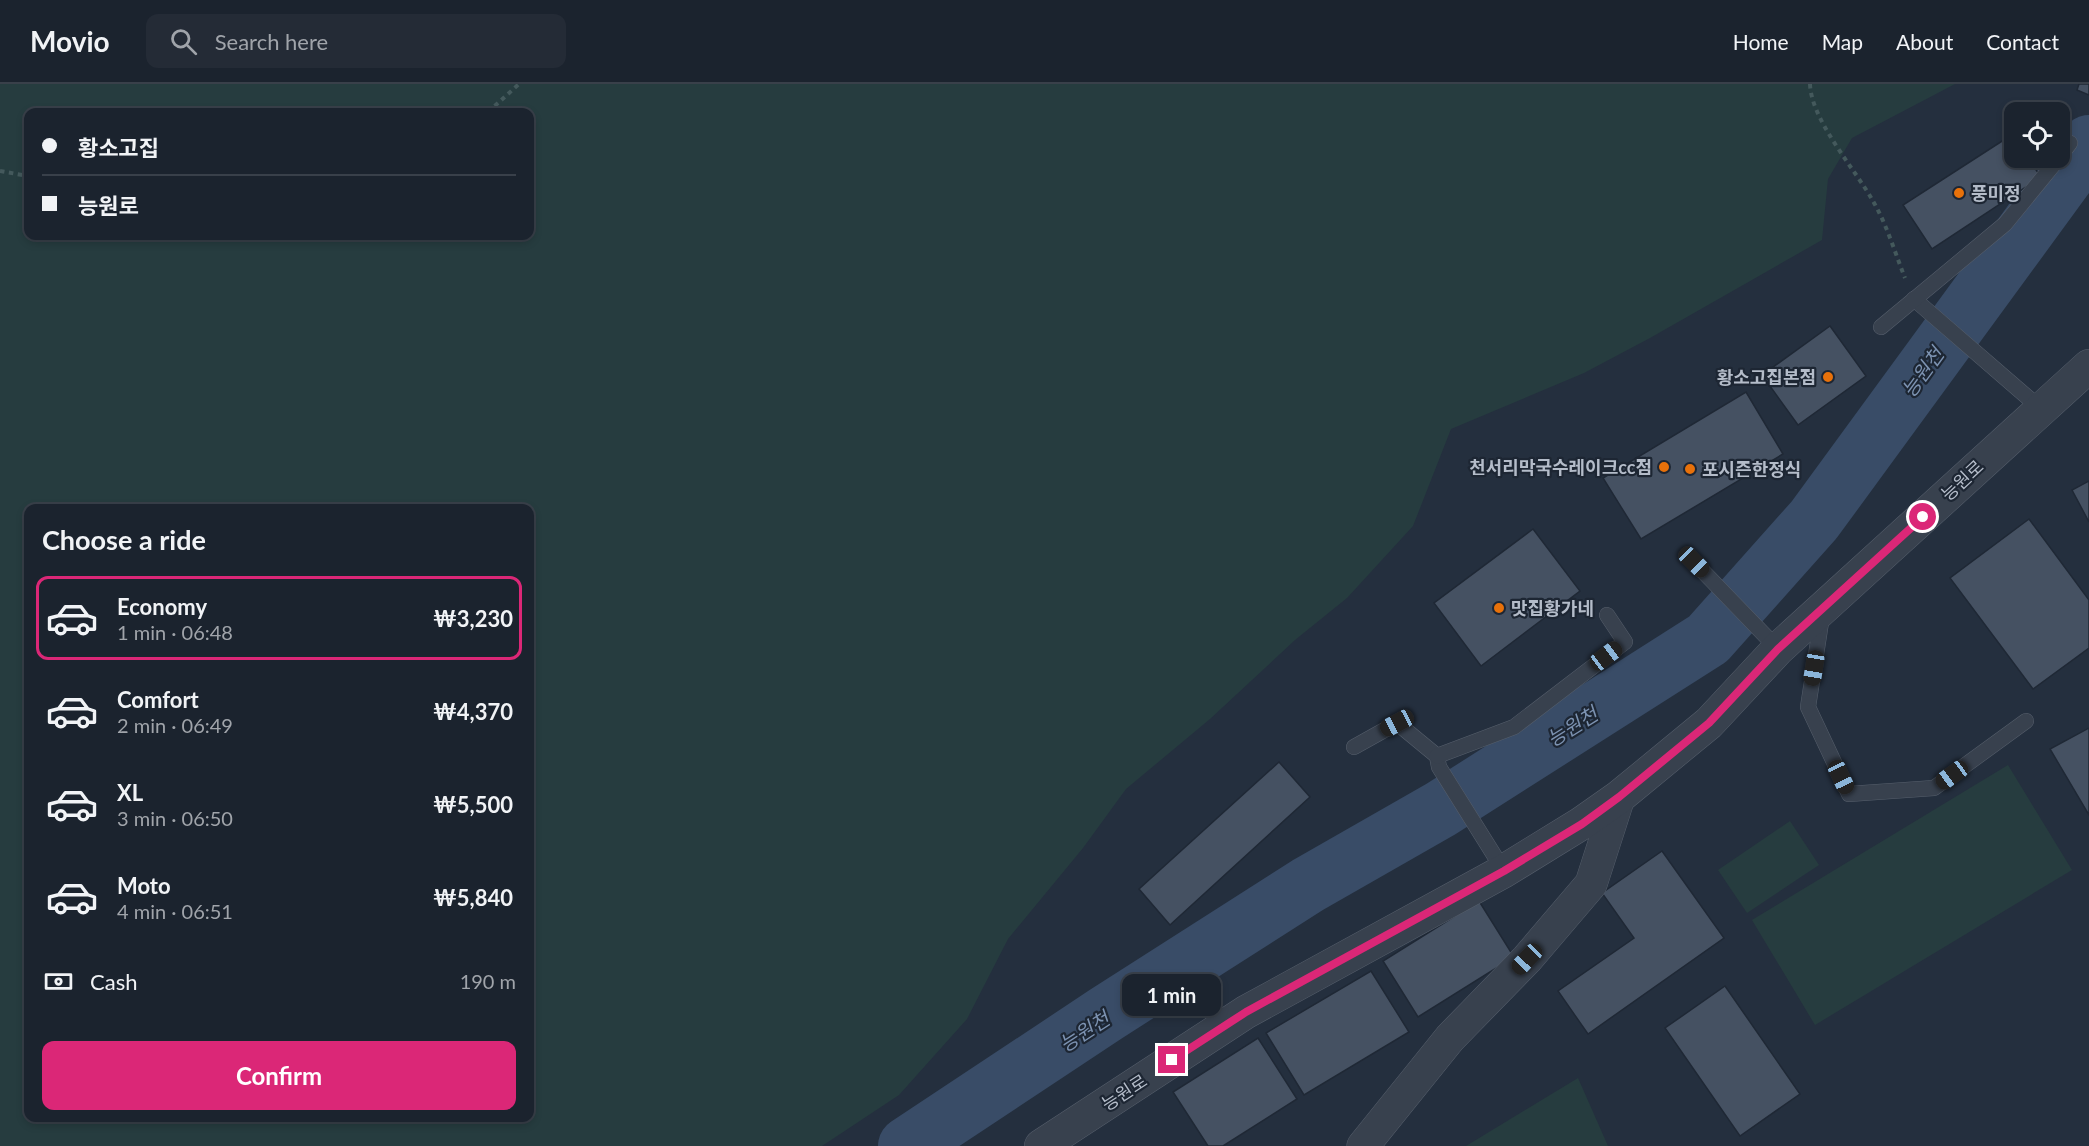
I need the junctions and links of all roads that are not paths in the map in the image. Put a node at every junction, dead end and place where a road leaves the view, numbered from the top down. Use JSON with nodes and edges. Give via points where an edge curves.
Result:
{"nodes":[{"id":1,"x":2050,"y":168,"type":"edge"},
{"id":2,"x":1914,"y":299,"type":"junction"},
{"id":3,"x":1881,"y":327,"type":"dead end"},
{"id":4,"x":2089,"y":366,"type":"edge"},
{"id":5,"x":2037,"y":404,"type":"junction"},
{"id":6,"x":1694,"y":562,"type":"dead end"},
{"id":7,"x":1823,"y":610,"type":"junction"},
{"id":8,"x":1607,"y":615,"type":"dead end"},
{"id":9,"x":1777,"y":648,"type":"junction"},
{"id":10,"x":2026,"y":721,"type":"dead end"},
{"id":11,"x":1354,"y":747,"type":"dead end"},
{"id":12,"x":1438,"y":761,"type":"junction"},
{"id":13,"x":1619,"y":797,"type":"junction"},
{"id":14,"x":1498,"y":863,"type":"junction"},
{"id":15,"x":1041,"y":1146,"type":"edge"},
{"id":16,"x":1364,"y":1146,"type":"edge"}],
"edges":[{"from":1,"to":2,"type":"lane","via":[[2005,224]]},
{"from":2,"to":3,"type":"lane"},
{"from":2,"to":5,"type":"lane"},
{"from":4,"to":5,"type":"street","name":"능원로"},
{"from":5,"to":7,"type":"street","name":"능원로"},
{"from":6,"to":9,"type":"lane"},
{"from":7,"to":9,"type":"street","name":"능원로"},
{"from":7,"to":10,"type":"lane","via":[[1808,707],[1849,794],[1934,788]]},
{"from":8,"to":12,"type":"lane","via":[[1625,642],[1514,727]]},
{"from":9,"to":13,"type":"street","name":"능원로","via":[[1709,723]]},
{"from":11,"to":12,"type":"lane","via":[[1397,723]]},
{"from":12,"to":14,"type":"lane"},
{"from":13,"to":14,"type":"street","name":"능원로","via":[[1582,824]]},
{"from":13,"to":16,"type":"street","via":[[1591,884],[1527,959],[1450,1038]]},
{"from":14,"to":15,"type":"street","name":"능원로","via":[[1246,1012]]}]}
